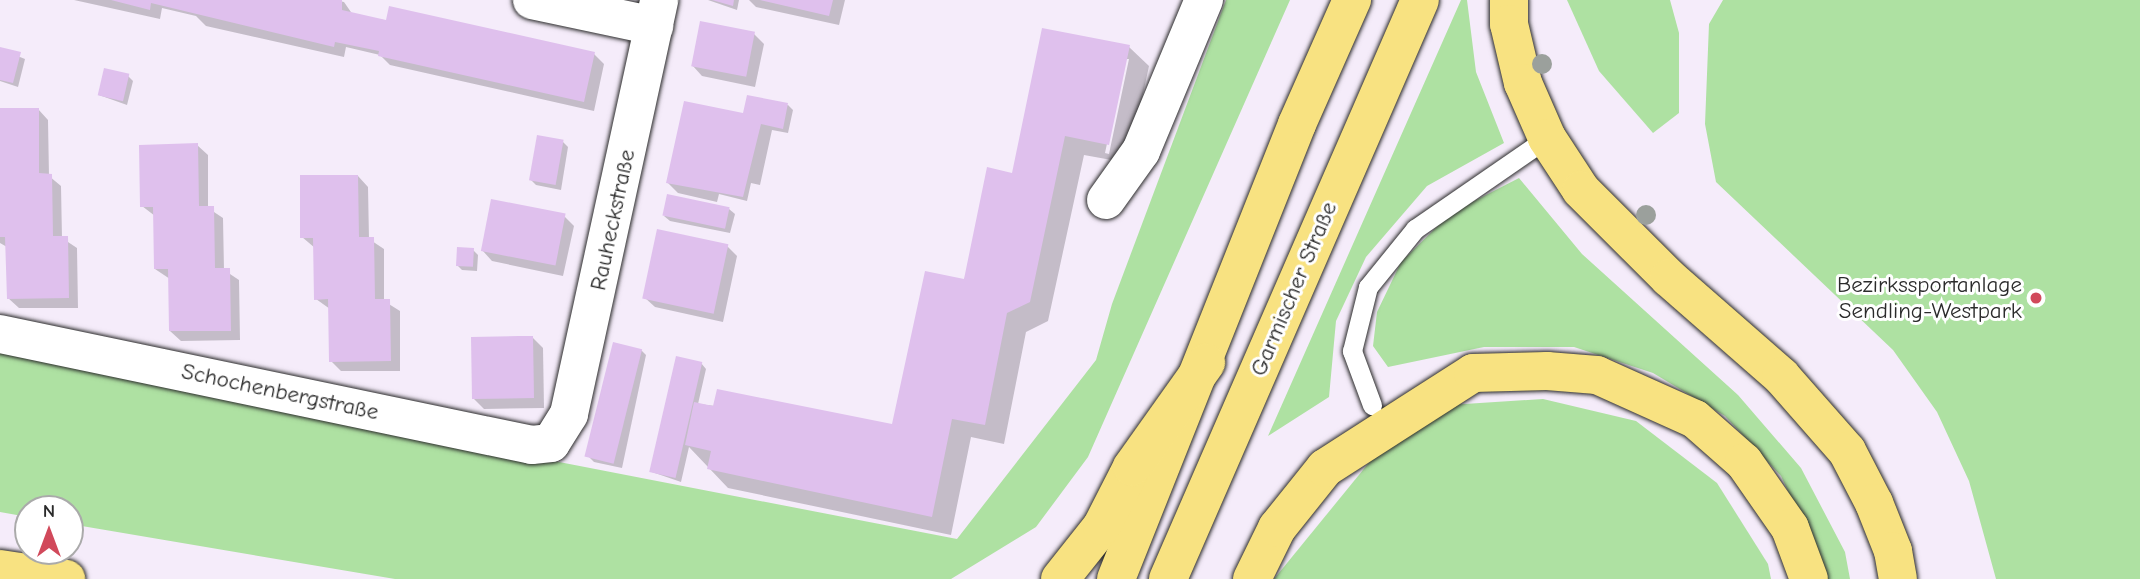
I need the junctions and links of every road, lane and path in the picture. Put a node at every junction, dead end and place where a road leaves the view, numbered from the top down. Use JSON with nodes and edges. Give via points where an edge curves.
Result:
{"nodes":[{"id":1,"x":532,"y":0,"type":"edge"},
{"id":2,"x":1204,"y":0,"type":"edge"},
{"id":3,"x":1352,"y":0,"type":"edge"},
{"id":4,"x":1420,"y":0,"type":"edge"},
{"id":5,"x":1509,"y":0,"type":"edge"},
{"id":6,"x":657,"y":13,"type":"edge"},
{"id":7,"x":1547,"y":138,"type":"junction"},
{"id":8,"x":1106,"y":200,"type":"dead end"},
{"id":9,"x":0,"y":334,"type":"edge"},
{"id":10,"x":1206,"y":363,"type":"junction"},
{"id":11,"x":1372,"y":405,"type":"dead end"},
{"id":12,"x":558,"y":437,"type":"joint"},
{"id":13,"x":0,"y":569,"type":"edge"},
{"id":14,"x":66,"y":579,"type":"edge"},
{"id":15,"x":1060,"y":579,"type":"edge"},
{"id":16,"x":1116,"y":579,"type":"edge"},
{"id":17,"x":1168,"y":579,"type":"edge"},
{"id":18,"x":1251,"y":579,"type":"edge"},
{"id":19,"x":1809,"y":579,"type":"edge"},
{"id":20,"x":1898,"y":579,"type":"edge"}],
"edges":[{"from":1,"to":6,"type":"street"},
{"from":2,"to":8,"type":"street","via":[[1141,151]]},
{"from":3,"to":10,"type":"highway","via":[[1297,124]]},
{"from":4,"to":17,"type":"highway","name":"Garmischer Straße"},
{"from":5,"to":7,"type":"highway","via":[[1509,24],[1523,83]]},
{"from":6,"to":12,"type":"street","name":"Rauheckstraße","via":[[578,376]]},
{"from":7,"to":11,"type":"lane","via":[[1415,229],[1368,287],[1352,352]]},
{"from":7,"to":20,"type":"highway","via":[[1581,190],[1669,278],[1781,376],[1847,451],[1874,503],[1893,551]]},
{"from":9,"to":12,"type":"street","name":"Schochenbergstraße","via":[[532,445],[551,443]]},
{"from":10,"to":15,"type":"highway","via":[[1132,467],[1102,526]]},
{"from":10,"to":16,"type":"highway"},
{"from":13,"to":14,"type":"highway"},
{"from":18,"to":19,"type":"highway","via":[[1277,528],[1325,468],[1385,426],[1432,404],[1473,373],[1547,371],[1597,375],[1695,419],[1744,463],[1790,528]]}]}
